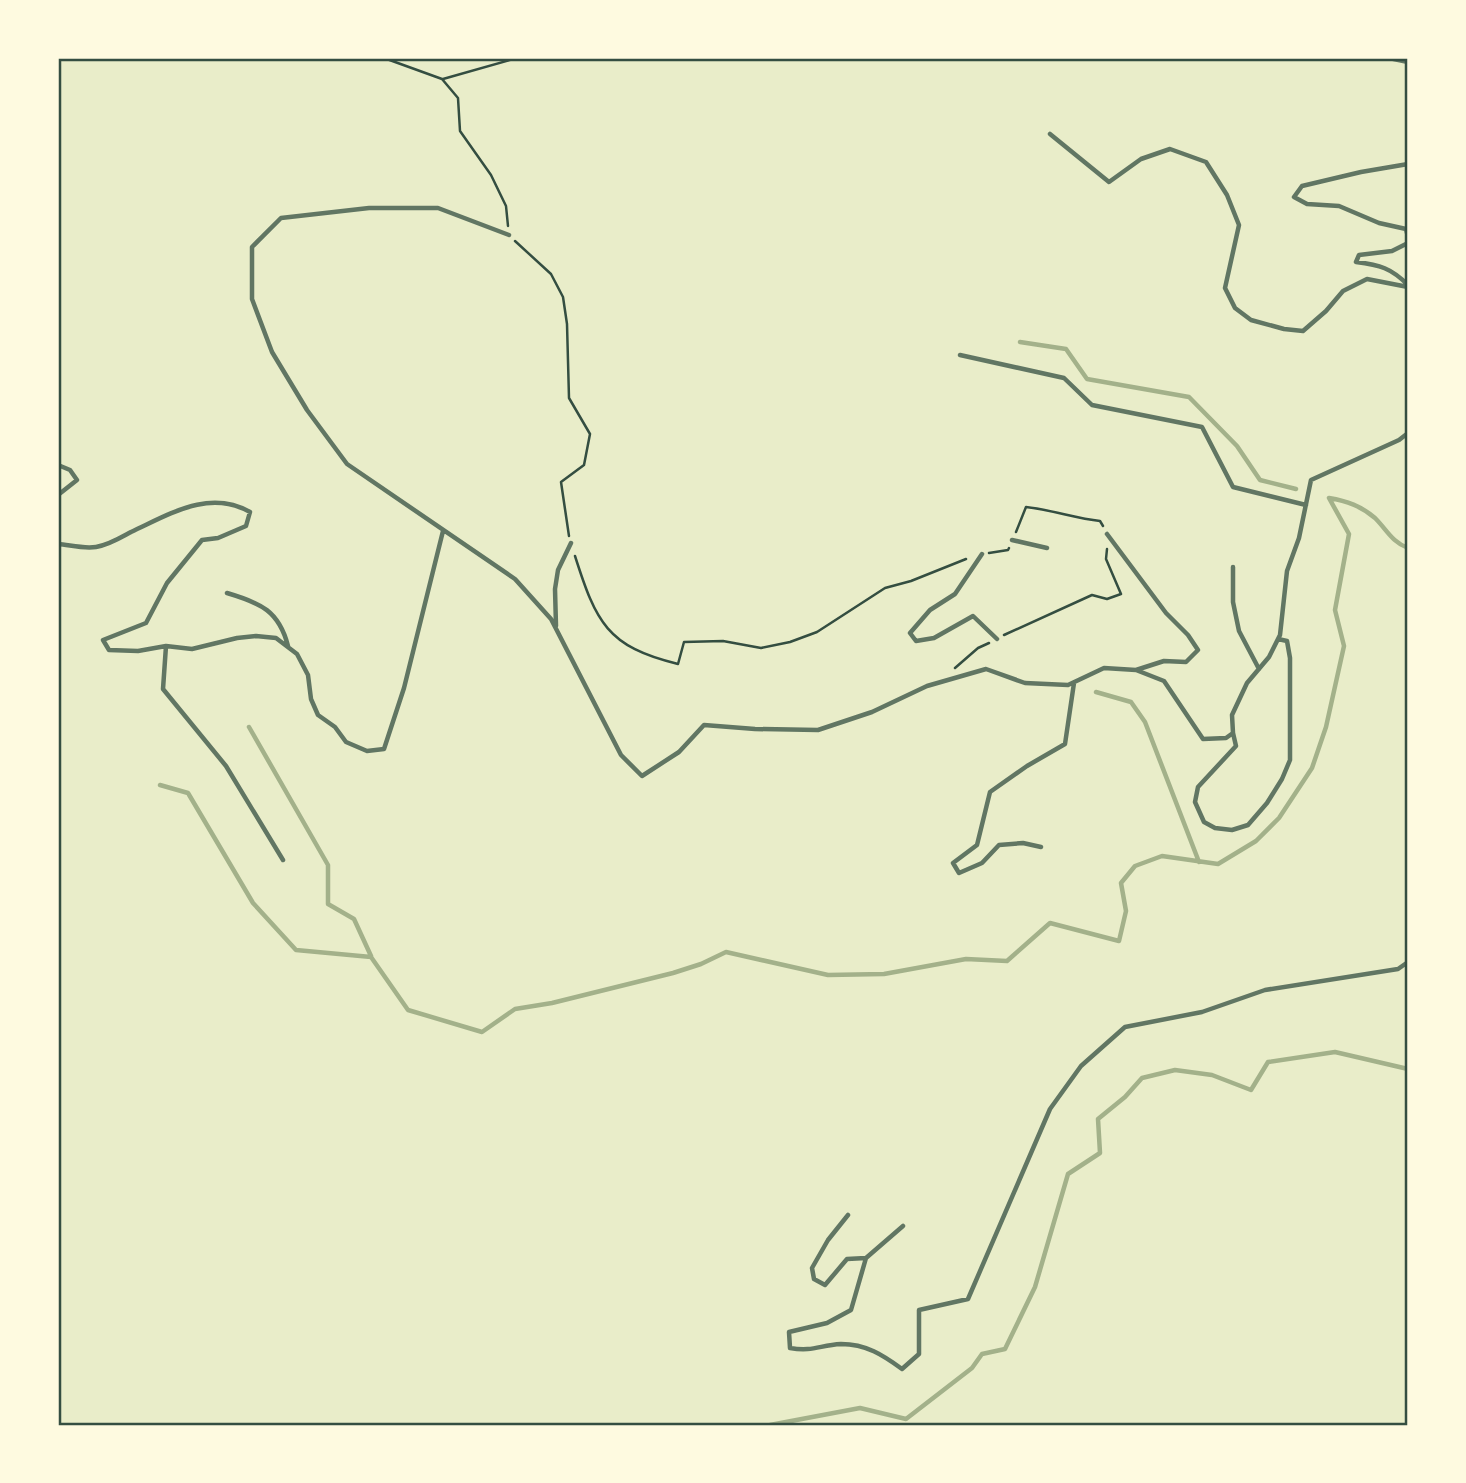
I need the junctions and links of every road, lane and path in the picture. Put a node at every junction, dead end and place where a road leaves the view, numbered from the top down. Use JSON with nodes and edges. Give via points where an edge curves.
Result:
{"nodes":[{"id":1,"x":384,"y":58,"type":"edge"},
{"id":2,"x":517,"y":58,"type":"edge"},
{"id":3,"x":1389,"y":58,"type":"edge"},
{"id":4,"x":1408,"y":62,"type":"edge"},
{"id":5,"x":442,"y":79,"type":"junction"},
{"id":6,"x":1050,"y":134,"type":"dead end"},
{"id":7,"x":1408,"y":164,"type":"edge"},
{"id":8,"x":509,"y":235,"type":"junction"},
{"id":9,"x":1408,"y":237,"type":"edge"},
{"id":10,"x":1408,"y":243,"type":"edge"},
{"id":11,"x":1408,"y":286,"type":"edge"},
{"id":12,"x":960,"y":355,"type":"dead end"},
{"id":13,"x":1408,"y":433,"type":"edge"},
{"id":14,"x":58,"y":465,"type":"edge"},
{"id":15,"x":58,"y":495,"type":"edge"},
{"id":16,"x":1306,"y":505,"type":"junction"},
{"id":17,"x":443,"y":531,"type":"junction"},
{"id":18,"x":1107,"y":534,"type":"junction"},
{"id":19,"x":1012,"y":540,"type":"junction"},
{"id":20,"x":571,"y":543,"type":"junction"},
{"id":21,"x":58,"y":544,"type":"edge"},
{"id":22,"x":1047,"y":548,"type":"dead end"},
{"id":23,"x":982,"y":554,"type":"junction"},
{"id":24,"x":1233,"y":567,"type":"dead end"},
{"id":25,"x":227,"y":593,"type":"dead end"},
{"id":26,"x":556,"y":628,"type":"junction"},
{"id":27,"x":996,"y":639,"type":"junction"},
{"id":28,"x":1278,"y":639,"type":"junction"},
{"id":29,"x":166,"y":646,"type":"junction"},
{"id":30,"x":288,"y":647,"type":"junction"},
{"id":31,"x":1259,"y":669,"type":"junction"},
{"id":32,"x":1136,"y":670,"type":"junction"},
{"id":33,"x":950,"y":679,"type":"junction"},
{"id":34,"x":1074,"y":682,"type":"junction"},
{"id":35,"x":1233,"y":733,"type":"junction"},
{"id":36,"x":1041,"y":847,"type":"dead end"},
{"id":37,"x":284,"y":860,"type":"dead end"},
{"id":38,"x":1408,"y":962,"type":"edge"},
{"id":39,"x":848,"y":1215,"type":"dead end"},
{"id":40,"x":903,"y":1226,"type":"dead end"},
{"id":41,"x":866,"y":1258,"type":"junction"}],
"edges":[{"from":1,"to":5,"type":"path"},
{"from":2,"to":5,"type":"path"},
{"from":3,"to":4,"type":"lane"},
{"from":5,"to":8,"type":"path","via":[[458,98],[460,131],[506,206]]},
{"from":6,"to":11,"type":"lane","via":[[1109,182],[1141,159],[1170,149],[1206,162],[1239,225],[1225,288],[1235,308],[1251,320],[1303,331],[1343,290],[1367,279]]},
{"from":7,"to":9,"type":"lane","via":[[1302,186],[1294,197],[1307,204],[1339,206],[1406,229]]},
{"from":8,"to":17,"type":"lane","via":[[438,208],[369,208],[282,218],[252,247],[252,299],[272,352],[307,410],[347,464]]},
{"from":8,"to":20,"type":"path","via":[[551,274],[564,297],[569,398],[590,434],[584,465],[561,482]]},
{"from":10,"to":11,"type":"lane","via":[[1392,251],[1359,255],[1356,262],[1394,272]]},
{"from":12,"to":16,"type":"lane","via":[[1064,378],[1092,405],[1202,427],[1233,487]]},
{"from":13,"to":16,"type":"lane","via":[[1311,480]]},
{"from":14,"to":15,"type":"lane","via":[[78,480]]},
{"from":16,"to":28,"type":"lane","via":[[1287,571]]},
{"from":17,"to":26,"type":"lane","via":[[515,579]]},
{"from":17,"to":30,"type":"lane","via":[[384,749],[367,751],[346,742],[318,715],[308,675]]},
{"from":18,"to":19,"type":"path","via":[[1100,521],[1026,507]]},
{"from":18,"to":27,"type":"path","via":[[1106,559],[1121,594],[1107,600],[1091,594]]},
{"from":18,"to":32,"type":"lane","via":[[1198,650],[1186,662],[1164,661]]},
{"from":19,"to":22,"type":"lane"},
{"from":19,"to":23,"type":"path","via":[[1008,550]]},
{"from":20,"to":23,"type":"path","via":[[591,604],[606,626],[622,644],[678,664],[684,642],[723,641],[761,648],[790,642],[817,632],[886,588]]},
{"from":20,"to":26,"type":"lane","via":[[558,570]]},
{"from":21,"to":29,"type":"lane","via":[[95,547],[114,542],[201,504],[223,502],[250,512],[246,526],[202,540],[167,583],[146,623],[103,640],[109,650]]},
{"from":23,"to":27,"type":"lane","via":[[955,594],[930,610],[911,633],[915,641],[934,638],[972,616]]},
{"from":24,"to":31,"type":"lane","via":[[1239,631]]},
{"from":25,"to":30,"type":"lane","via":[[266,608],[283,626]]},
{"from":26,"to":33,"type":"lane","via":[[621,755],[642,776],[679,752],[704,725],[818,730]]},
{"from":27,"to":33,"type":"path","via":[[957,664]]},
{"from":28,"to":31,"type":"lane"},
{"from":28,"to":35,"type":"lane","via":[[1287,642],[1290,658],[1290,760],[1267,803],[1248,825],[1232,830],[1204,822],[1195,802],[1198,787],[1236,746]]},
{"from":29,"to":30,"type":"lane","via":[[192,649],[256,636],[276,638]]},
{"from":29,"to":37,"type":"lane","via":[[163,689],[226,766]]},
{"from":31,"to":35,"type":"lane","via":[[1232,715]]},
{"from":32,"to":34,"type":"lane","via":[[1104,668]]},
{"from":32,"to":35,"type":"lane","via":[[1164,681],[1203,739],[1226,738]]},
{"from":33,"to":34,"type":"lane","via":[[986,669],[1025,683]]},
{"from":34,"to":36,"type":"lane","via":[[1065,744],[990,792],[976,845],[953,863],[959,873],[982,863],[999,845]]},
{"from":38,"to":41,"type":"lane","via":[[1398,969],[1265,990],[1202,1012],[1125,1027],[1081,1066],[1050,1109],[968,1298],[919,1310],[919,1354],[902,1369],[876,1350],[841,1344],[807,1351],[790,1348],[789,1332],[827,1323],[851,1310]]},
{"from":39,"to":41,"type":"lane","via":[[812,1268],[814,1279],[825,1285],[847,1259]]},
{"from":40,"to":41,"type":"lane"}]}
